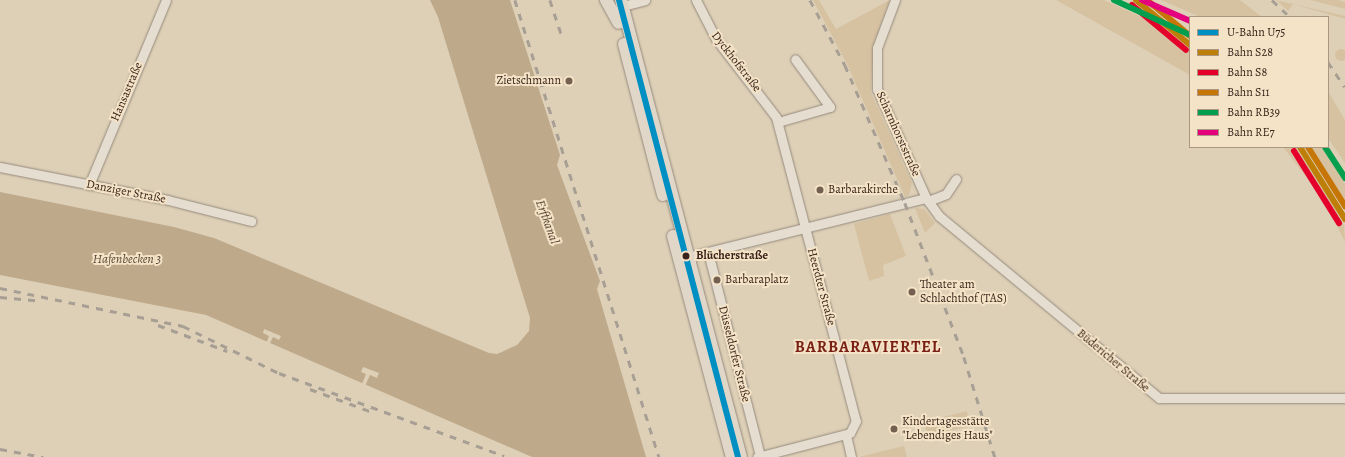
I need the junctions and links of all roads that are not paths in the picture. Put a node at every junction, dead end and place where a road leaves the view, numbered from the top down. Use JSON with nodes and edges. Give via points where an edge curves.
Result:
{"nodes":[{"id":1,"x":166,"y":0,"type":"edge"},
{"id":2,"x":606,"y":0,"type":"edge"},
{"id":3,"x":644,"y":0,"type":"edge"},
{"id":4,"x":696,"y":0,"type":"edge"},
{"id":5,"x":895,"y":0,"type":"edge"},
{"id":6,"x":619,"y":2,"type":"edge"},
{"id":7,"x":619,"y":23,"type":"junction"},
{"id":8,"x":795,"y":60,"type":"dead end"},
{"id":9,"x":778,"y":122,"type":"junction"},
{"id":10,"x":0,"y":167,"type":"edge"},
{"id":11,"x":956,"y":179,"type":"dead end"},
{"id":12,"x":89,"y":185,"type":"junction"},
{"id":13,"x":927,"y":200,"type":"junction"},
{"id":14,"x":251,"y":221,"type":"dead end"},
{"id":15,"x":805,"y":228,"type":"junction"},
{"id":16,"x":708,"y":252,"type":"junction"},
{"id":17,"x":683,"y":258,"type":"junction"},
{"id":18,"x":1345,"y":398,"type":"edge"},
{"id":19,"x":846,"y":435,"type":"junction"},
{"id":20,"x":732,"y":457,"type":"edge"},
{"id":21,"x":741,"y":457,"type":"edge"},
{"id":22,"x":759,"y":457,"type":"edge"},
{"id":23,"x":851,"y":457,"type":"edge"}],
"edges":[{"from":1,"to":12,"type":"street","name":"Hansastraße"},
{"from":2,"to":7,"type":"main road"},
{"from":3,"to":6,"type":"street"},
{"from":4,"to":9,"type":"street","name":"Dyckhofstraße","via":[[716,39]]},
{"from":5,"to":13,"type":"street","name":"Scharnhorststraße","via":[[877,48],[877,89]]},
{"from":6,"to":7,"type":"main road","name":"Düsseldorfer Straße"},
{"from":6,"to":17,"type":"main road","name":"Düsseldorfer Straße"},
{"from":7,"to":17,"type":"main road","name":"Düsseldorfer Straße"},
{"from":8,"to":9,"type":"street","via":[[830,107]]},
{"from":9,"to":15,"type":"street","name":"Dyckhofstraße"},
{"from":10,"to":12,"type":"street","name":"Danziger Straße"},
{"from":11,"to":13,"type":"street","via":[[946,194]]},
{"from":12,"to":14,"type":"street","name":"Danziger Straße"},
{"from":13,"to":15,"type":"street"},
{"from":13,"to":18,"type":"street","name":"Büdericher Straße","via":[[939,216],[1158,398]]},
{"from":15,"to":16,"type":"street"},
{"from":15,"to":19,"type":"street","name":"Heerdter Straße","via":[[856,421],[854,429]]},
{"from":16,"to":17,"type":"street"},
{"from":16,"to":22,"type":"street","name":"Düsseldorfer Straße"},
{"from":17,"to":20,"type":"main road","name":"Düsseldorfer Straße"},
{"from":17,"to":21,"type":"main road","name":"Düsseldorfer Straße"},
{"from":19,"to":22,"type":"street"},
{"from":19,"to":23,"type":"street"}]}
